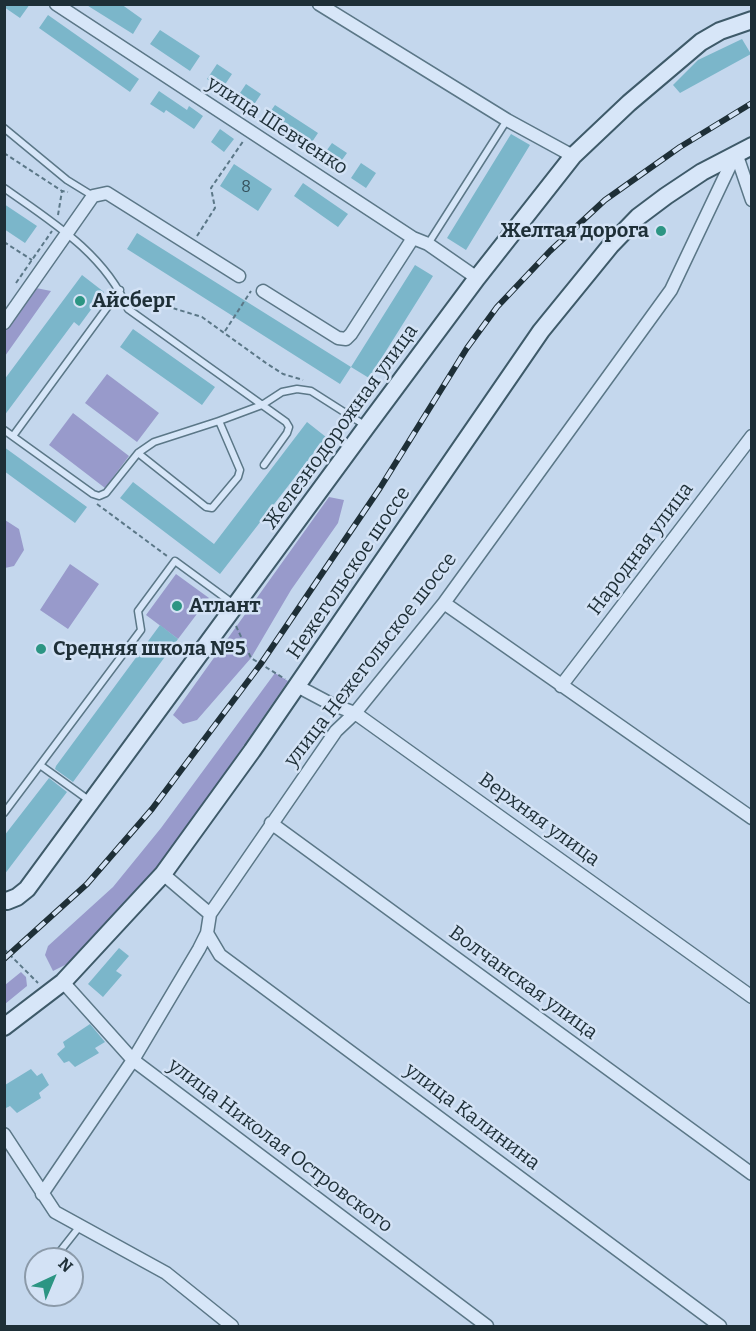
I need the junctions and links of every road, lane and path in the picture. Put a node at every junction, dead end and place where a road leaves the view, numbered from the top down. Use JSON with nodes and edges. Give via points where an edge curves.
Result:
{"nodes":[{"id":1,"x":56,"y":4,"type":"edge"},
{"id":2,"x":319,"y":4,"type":"edge"},
{"id":3,"x":752,"y":20,"type":"edge"},
{"id":4,"x":507,"y":120,"type":"junction"},
{"id":5,"x":4,"y":128,"type":"edge"},
{"id":6,"x":250,"y":132,"type":"junction"},
{"id":7,"x":744,"y":150,"type":"edge"},
{"id":8,"x":4,"y":153,"type":"edge"},
{"id":9,"x":573,"y":156,"type":"junction"},
{"id":10,"x":4,"y":188,"type":"edge"},
{"id":11,"x":93,"y":196,"type":"junction"},
{"id":12,"x":752,"y":200,"type":"edge"},
{"id":13,"x":56,"y":224,"type":"junction"},
{"id":14,"x":68,"y":233,"type":"junction"},
{"id":15,"x":412,"y":238,"type":"junction"},
{"id":16,"x":4,"y":242,"type":"edge"},
{"id":17,"x":428,"y":244,"type":"junction"},
{"id":18,"x":191,"y":246,"type":"junction"},
{"id":19,"x":32,"y":260,"type":"junction"},
{"id":20,"x":239,"y":276,"type":"dead end"},
{"id":21,"x":477,"y":278,"type":"junction"},
{"id":22,"x":15,"y":284,"type":"dead end"},
{"id":23,"x":120,"y":290,"type":"junction"},
{"id":24,"x":263,"y":291,"type":"joint"},
{"id":25,"x":4,"y":323,"type":"edge"},
{"id":26,"x":225,"y":331,"type":"junction"},
{"id":27,"x":308,"y":383,"type":"dead end"},
{"id":28,"x":262,"y":405,"type":"junction"},
{"id":29,"x":348,"y":406,"type":"dead end"},
{"id":30,"x":361,"y":407,"type":"dead end"},
{"id":31,"x":219,"y":421,"type":"junction"},
{"id":32,"x":367,"y":426,"type":"junction"},
{"id":33,"x":4,"y":430,"type":"edge"},
{"id":34,"x":13,"y":436,"type":"junction"},
{"id":35,"x":752,"y":436,"type":"edge"},
{"id":36,"x":138,"y":453,"type":"junction"},
{"id":37,"x":264,"y":465,"type":"dead end"},
{"id":38,"x":444,"y":603,"type":"junction"},
{"id":39,"x":230,"y":612,"type":"junction"},
{"id":40,"x":297,"y":686,"type":"junction"},
{"id":41,"x":561,"y":686,"type":"junction"},
{"id":42,"x":355,"y":713,"type":"junction"},
{"id":43,"x":40,"y":765,"type":"junction"},
{"id":44,"x":92,"y":802,"type":"junction"},
{"id":45,"x":4,"y":813,"type":"edge"},
{"id":46,"x":752,"y":818,"type":"edge"},
{"id":47,"x":272,"y":823,"type":"junction"},
{"id":48,"x":163,"y":874,"type":"junction"},
{"id":49,"x":6,"y":901,"type":"edge"},
{"id":50,"x":210,"y":914,"type":"junction"},
{"id":51,"x":207,"y":933,"type":"junction"},
{"id":52,"x":4,"y":950,"type":"edge"},
{"id":53,"x":63,"y":982,"type":"junction"},
{"id":54,"x":38,"y":983,"type":"dead end"},
{"id":55,"x":752,"y":997,"type":"edge"},
{"id":56,"x":4,"y":1027,"type":"edge"},
{"id":57,"x":133,"y":1060,"type":"junction"},
{"id":58,"x":4,"y":1134,"type":"edge"},
{"id":59,"x":752,"y":1174,"type":"edge"},
{"id":60,"x":42,"y":1194,"type":"junction"},
{"id":61,"x":80,"y":1226,"type":"junction"},
{"id":62,"x":63,"y":1247,"type":"edge"},
{"id":63,"x":232,"y":1326,"type":"edge"},
{"id":64,"x":487,"y":1326,"type":"edge"},
{"id":65,"x":720,"y":1326,"type":"edge"}],
"edges":[{"from":1,"to":6,"type":"street","name":"улица Шевченко"},
{"from":2,"to":4,"type":"street"},
{"from":3,"to":9,"type":"street","name":"Железнодорожная улица","via":[[700,42]]},
{"from":4,"to":9,"type":"street"},
{"from":4,"to":17,"type":"lane"},
{"from":5,"to":11,"type":"lane","via":[[67,180]]},
{"from":6,"to":15,"type":"street","name":"улица Шевченко"},
{"from":6,"to":18,"type":"path","via":[[211,188],[215,207]]},
{"from":7,"to":12,"type":"street"},
{"from":7,"to":38,"type":"street","name":"улица Нежегольское шоссе","via":[[670,290]]},
{"from":7,"to":40,"type":"street","name":"Нежегольское шоссе","via":[[666,196],[611,245],[542,331]]},
{"from":8,"to":13,"type":"path","via":[[62,191]]},
{"from":9,"to":21,"type":"street","name":"Железнодорожная улица"},
{"from":10,"to":13,"type":"lane"},
{"from":11,"to":14,"type":"street"},
{"from":11,"to":18,"type":"street","via":[[107,193]]},
{"from":13,"to":14,"type":"lane"},
{"from":13,"to":19,"type":"path"},
{"from":14,"to":23,"type":"lane"},
{"from":14,"to":25,"type":"street"},
{"from":15,"to":17,"type":"street","name":"улица Шевченко"},
{"from":15,"to":24,"type":"street","via":[[346,339]]},
{"from":16,"to":19,"type":"path"},
{"from":17,"to":21,"type":"street","name":"улица Шевченко"},
{"from":18,"to":20,"type":"street"},
{"from":19,"to":22,"type":"path"},
{"from":21,"to":32,"type":"street","name":"Железнодорожная улица"},
{"from":23,"to":26,"type":"path","via":[[202,317]]},
{"from":23,"to":28,"type":"lane","via":[[128,309]]},
{"from":23,"to":34,"type":"lane"},
{"from":24,"to":26,"type":"path","via":[[254,285]]},
{"from":26,"to":27,"type":"path","via":[[283,374]]},
{"from":28,"to":31,"type":"lane"},
{"from":28,"to":32,"type":"lane","via":[[282,392],[311,391]]},
{"from":28,"to":37,"type":"lane","via":[[289,427]]},
{"from":29,"to":30,"type":"path"},
{"from":31,"to":36,"type":"lane","via":[[154,441]]},
{"from":31,"to":36,"type":"lane","via":[[240,470],[212,508]]},
{"from":32,"to":39,"type":"street","name":"Железнодорожная улица"},
{"from":33,"to":34,"type":"lane"},
{"from":34,"to":36,"type":"lane","via":[[99,496],[106,493]]},
{"from":35,"to":41,"type":"street","name":"Народная улица"},
{"from":38,"to":41,"type":"street"},
{"from":38,"to":42,"type":"street","name":"улица Нежегольское шоссе"},
{"from":39,"to":40,"type":"path","via":[[251,658]]},
{"from":39,"to":43,"type":"lane","via":[[175,561],[138,611],[141,630]]},
{"from":39,"to":44,"type":"street","name":"Железнодорожная улица"},
{"from":40,"to":42,"type":"street","name":"Верхняя улица"},
{"from":40,"to":48,"type":"street","name":"Нежегольское шоссе"},
{"from":41,"to":46,"type":"street"},
{"from":42,"to":47,"type":"street","name":"улица Нежегольское шоссе","via":[[336,730]]},
{"from":42,"to":55,"type":"street","name":"Верхняя улица"},
{"from":43,"to":44,"type":"lane"},
{"from":43,"to":45,"type":"lane"},
{"from":44,"to":49,"type":"street","name":"Железнодорожная улица","via":[[27,890]]},
{"from":47,"to":50,"type":"street","name":"улица Нежегольское шоссе"},
{"from":47,"to":59,"type":"street","name":"Волчанская улица"},
{"from":48,"to":50,"type":"street"},
{"from":48,"to":53,"type":"street","name":"Нежегольское шоссе"},
{"from":50,"to":51,"type":"street","name":"улица Нежегольское шоссе"},
{"from":51,"to":57,"type":"street","name":"улица Нежегольское шоссе"},
{"from":51,"to":65,"type":"street","name":"улица Калинина","via":[[220,955]]},
{"from":52,"to":54,"type":"path"},
{"from":53,"to":56,"type":"street","name":"Нежегольское шоссе"},
{"from":53,"to":57,"type":"street","name":"улица Николая Островского"},
{"from":57,"to":60,"type":"street","name":"улица Нежегольское шоссе"},
{"from":57,"to":64,"type":"street","name":"улица Николая Островского"},
{"from":58,"to":60,"type":"street"},
{"from":60,"to":61,"type":"street","via":[[55,1212]]},
{"from":61,"to":62,"type":"lane"},
{"from":61,"to":63,"type":"street","via":[[166,1273]]}]}
